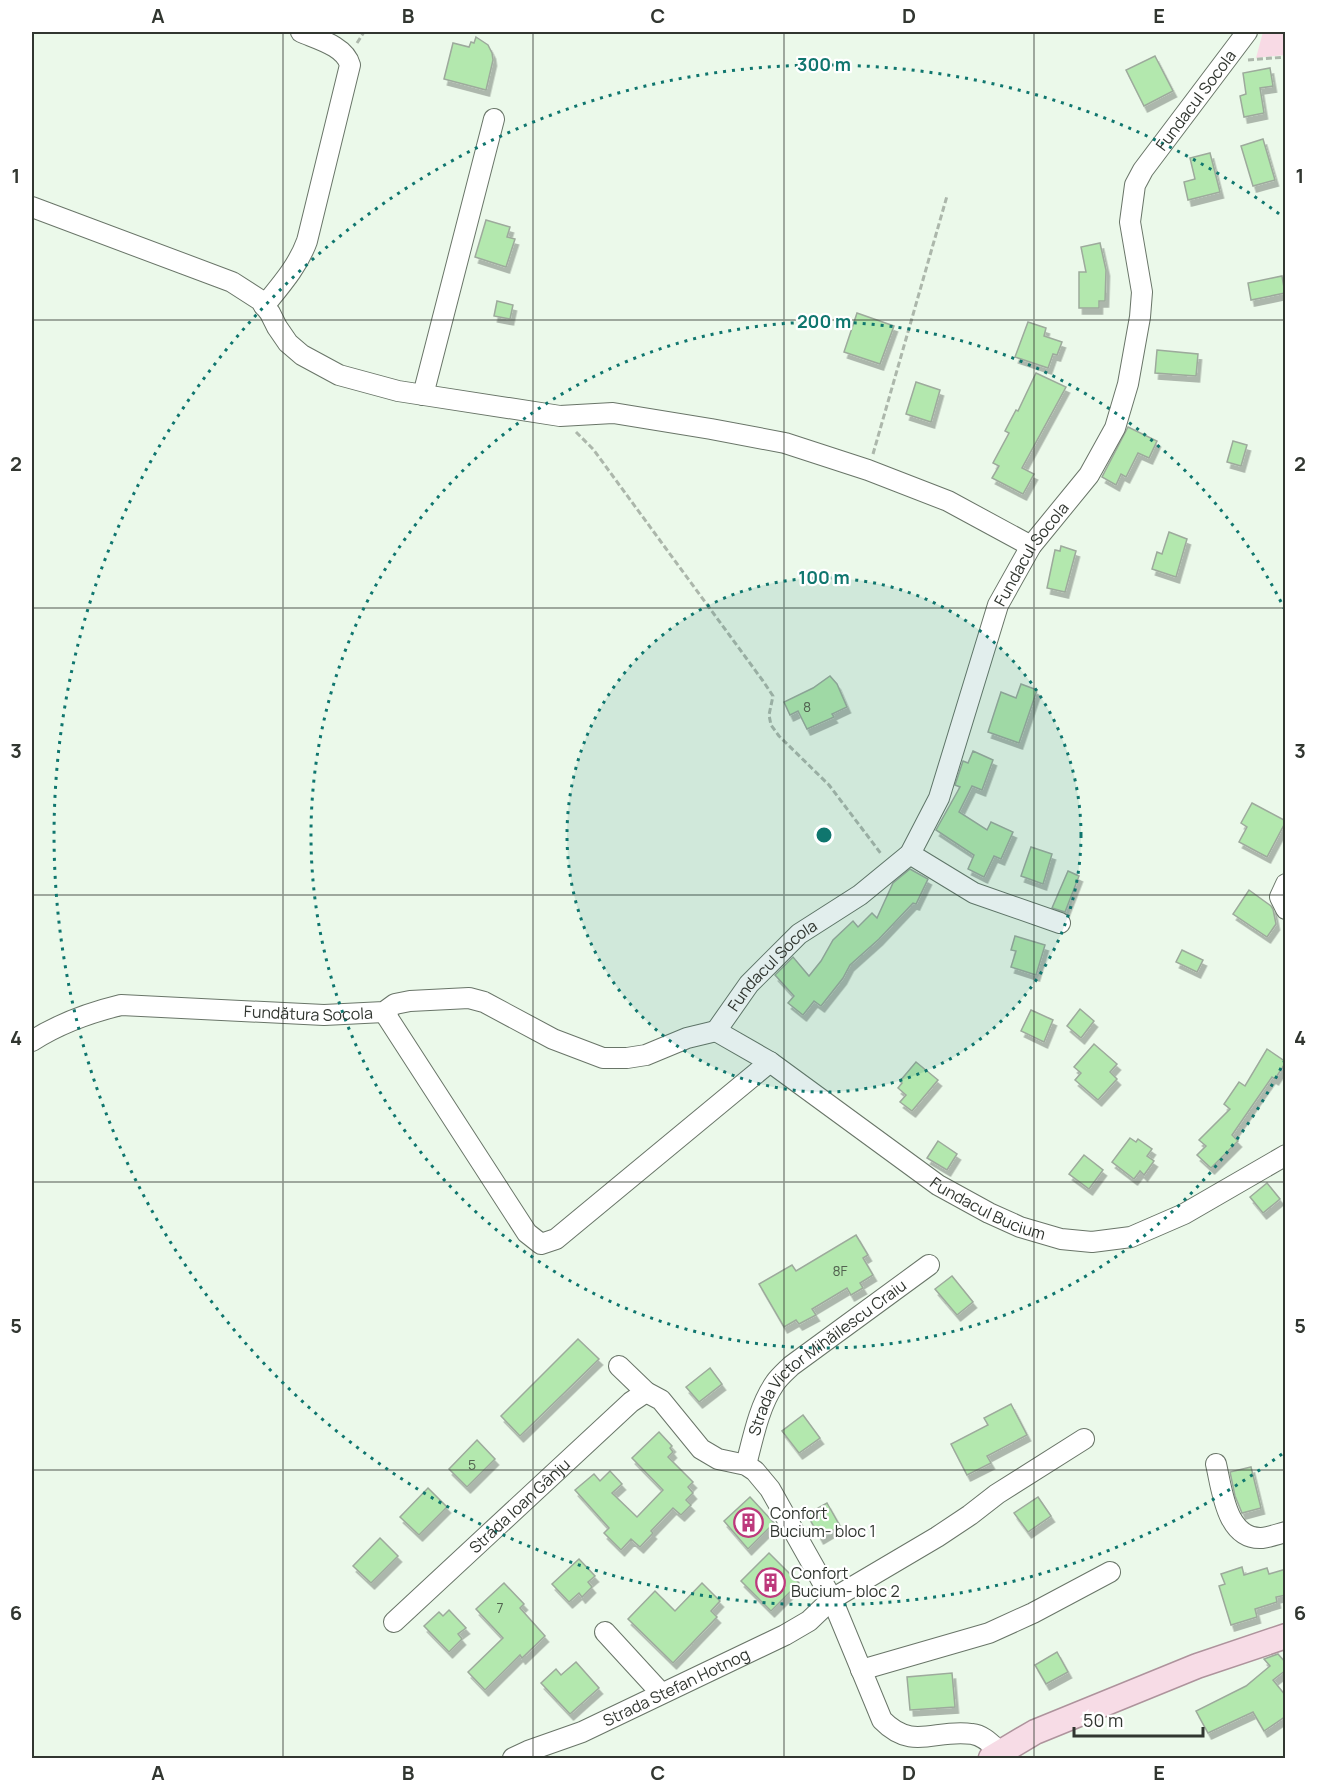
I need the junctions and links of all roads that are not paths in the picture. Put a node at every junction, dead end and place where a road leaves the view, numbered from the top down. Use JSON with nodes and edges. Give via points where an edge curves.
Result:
{"nodes":[{"id":1,"x":301,"y":32,"type":"edge"},
{"id":2,"x":1247,"y":32,"type":"edge"},
{"id":3,"x":494,"y":119,"type":"dead end"},
{"id":4,"x":32,"y":207,"type":"edge"},
{"id":5,"x":264,"y":306,"type":"junction"},
{"id":6,"x":423,"y":395,"type":"junction"},
{"id":7,"x":1032,"y":546,"type":"junction"},
{"id":8,"x":910,"y":854,"type":"junction"},
{"id":9,"x":1286,"y":884,"type":"edge"},
{"id":10,"x":1286,"y":909,"type":"edge"},
{"id":11,"x":1060,"y":923,"type":"dead end"},
{"id":12,"x":384,"y":1012,"type":"junction"},
{"id":13,"x":716,"y":1030,"type":"junction"},
{"id":14,"x":32,"y":1041,"type":"edge"},
{"id":15,"x":770,"y":1062,"type":"junction"},
{"id":16,"x":1286,"y":1155,"type":"edge"},
{"id":17,"x":929,"y":1265,"type":"dead end"},
{"id":18,"x":619,"y":1366,"type":"dead end"},
{"id":19,"x":646,"y":1392,"type":"junction"},
{"id":20,"x":1084,"y":1439,"type":"dead end"},
{"id":21,"x":1216,"y":1464,"type":"dead end"},
{"id":22,"x":746,"y":1465,"type":"junction"},
{"id":23,"x":1286,"y":1532,"type":"edge"},
{"id":24,"x":1110,"y":1572,"type":"dead end"},
{"id":25,"x":832,"y":1599,"type":"junction"},
{"id":26,"x":394,"y":1622,"type":"dead end"},
{"id":27,"x":605,"y":1632,"type":"dead end"},
{"id":28,"x":1286,"y":1636,"type":"edge"},
{"id":29,"x":861,"y":1670,"type":"junction"},
{"id":30,"x":661,"y":1693,"type":"junction"},
{"id":31,"x":995,"y":1755,"type":"edge"},
{"id":32,"x":513,"y":1758,"type":"edge"}],
"edges":[{"from":1,"to":5,"type":"street","via":[[345,54],[350,65],[308,240],[290,274]]},
{"from":2,"to":7,"type":"street","name":"Fundacul Socola","via":[[1135,185],[1130,222],[1142,292],[1128,384],[1115,428],[1089,475]]},
{"from":3,"to":6,"type":"street"},
{"from":4,"to":5,"type":"street","via":[[231,282]]},
{"from":5,"to":6,"type":"street","via":[[288,343],[314,363],[339,375]]},
{"from":6,"to":7,"type":"street","via":[[560,417],[613,413],[784,443],[948,501]]},
{"from":7,"to":8,"type":"street","name":"Fundacul Socola","via":[[998,605],[939,798]]},
{"from":8,"to":11,"type":"street","via":[[974,892]]},
{"from":8,"to":13,"type":"street","name":"Fundacul Socola","via":[[860,895],[799,934],[749,984]]},
{"from":9,"to":10,"type":"street","via":[[1280,897]]},
{"from":12,"to":13,"type":"street","name":"Fundătura Socola","via":[[394,1004],[411,1001],[469,998],[553,1039],[603,1058],[646,1055]]},
{"from":12,"to":14,"type":"street","name":"Fundătura Socola","via":[[324,1015],[121,1005],[89,1012]]},
{"from":12,"to":15,"type":"street","via":[[526,1233],[541,1244],[556,1239]]},
{"from":13,"to":15,"type":"street","name":"Fundacul Bucium"},
{"from":15,"to":16,"type":"street","name":"Fundacul Bucium","via":[[938,1185],[1010,1222],[1061,1239],[1092,1242],[1131,1237],[1184,1214]]},
{"from":17,"to":22,"type":"street","name":"Strada Victor Mihăilescu Craiu","via":[[776,1381],[764,1405]]},
{"from":18,"to":19,"type":"street","name":"Strada Victor Mihăilescu Craiu"},
{"from":19,"to":22,"type":"street","name":"Strada Victor Mihăilescu Craiu","via":[[661,1400],[701,1449],[718,1459]]},
{"from":19,"to":26,"type":"street","name":"Strada Ioan Gânju"},
{"from":20,"to":25,"type":"street","name":"Strada Stefan Hotnog","via":[[937,1537]]},
{"from":21,"to":23,"type":"street","via":[[1230,1517],[1241,1532],[1262,1538]]},
{"from":22,"to":25,"type":"street","name":"Strada Victor Mihăilescu Craiu","via":[[770,1489]]},
{"from":24,"to":29,"type":"street","via":[[989,1633]]},
{"from":25,"to":29,"type":"street","name":"Strada Victor Mihăilescu Craiu"},
{"from":25,"to":30,"type":"street","name":"Strada Stefan Hotnog","via":[[809,1621],[785,1635]]},
{"from":27,"to":30,"type":"street"},
{"from":28,"to":31,"type":"main road","via":[[1035,1732]]},
{"from":29,"to":31,"type":"street","name":"Strada Victor Mihăilescu Craiu","via":[[882,1719],[892,1730],[906,1737],[972,1734],[984,1738]]},
{"from":30,"to":32,"type":"street","name":"Strada Stefan Hotnog","via":[[582,1732]]}]}
